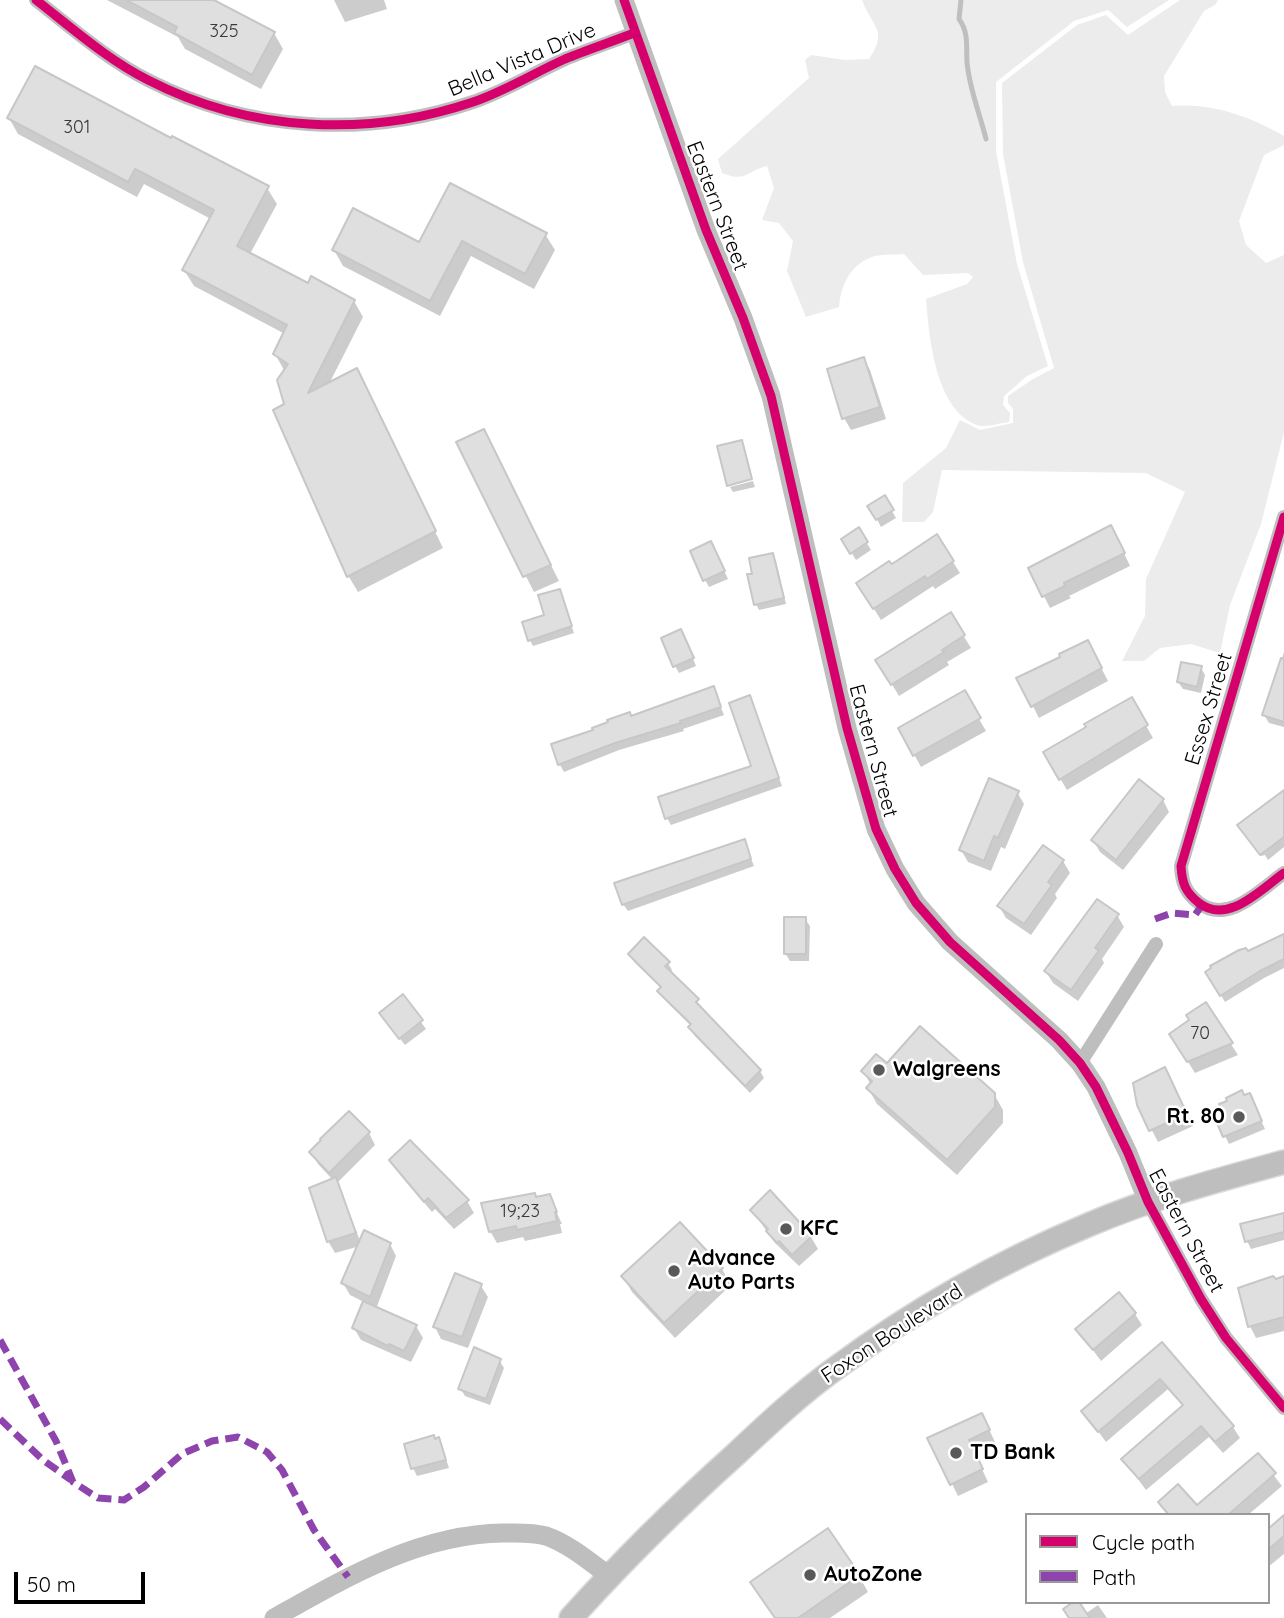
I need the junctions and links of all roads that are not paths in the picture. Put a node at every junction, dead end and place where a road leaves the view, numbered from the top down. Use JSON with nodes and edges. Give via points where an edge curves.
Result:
{"nodes":[{"id":1,"x":36,"y":0,"type":"edge"},
{"id":2,"x":624,"y":0,"type":"edge"},
{"id":3,"x":634,"y":33,"type":"junction"},
{"id":4,"x":1284,"y":517,"type":"edge"},
{"id":5,"x":1284,"y":873,"type":"edge"},
{"id":6,"x":1156,"y":944,"type":"dead end"},
{"id":7,"x":1080,"y":1063,"type":"junction"},
{"id":8,"x":1284,"y":1162,"type":"edge"},
{"id":9,"x":1148,"y":1202,"type":"junction"},
{"id":10,"x":1284,"y":1408,"type":"edge"},
{"id":11,"x":609,"y":1576,"type":"junction"},
{"id":12,"x":274,"y":1618,"type":"edge"},
{"id":13,"x":571,"y":1618,"type":"edge"}],
"edges":[{"from":1,"to":3,"type":"street","name":"Bella Vista Drive","via":[[149,81],[229,111],[310,125],[401,121],[439,112],[489,96],[562,60]]},
{"from":2,"to":3,"type":"street","name":"Eastern Street"},
{"from":3,"to":7,"type":"street","name":"Eastern Street","via":[[771,396],[847,728],[876,829],[916,903],[950,942]]},
{"from":4,"to":5,"type":"street","name":"Essex Street","via":[[1181,866],[1182,883],[1189,894],[1217,912],[1233,909]]},
{"from":6,"to":7,"type":"street"},
{"from":7,"to":9,"type":"street","name":"Eastern Street","via":[[1096,1087]]},
{"from":8,"to":9,"type":"main road","name":"Foxon Boulevard"},
{"from":9,"to":10,"type":"street","name":"Eastern Street","via":[[1226,1338]]},
{"from":9,"to":11,"type":"main road","name":"Foxon Boulevard","via":[[1087,1225],[980,1277],[876,1339],[793,1401]]},
{"from":11,"to":12,"type":"street","via":[[545,1536],[486,1533],[394,1556]]},
{"from":11,"to":13,"type":"main road","name":"Foxon Boulevard"}]}
